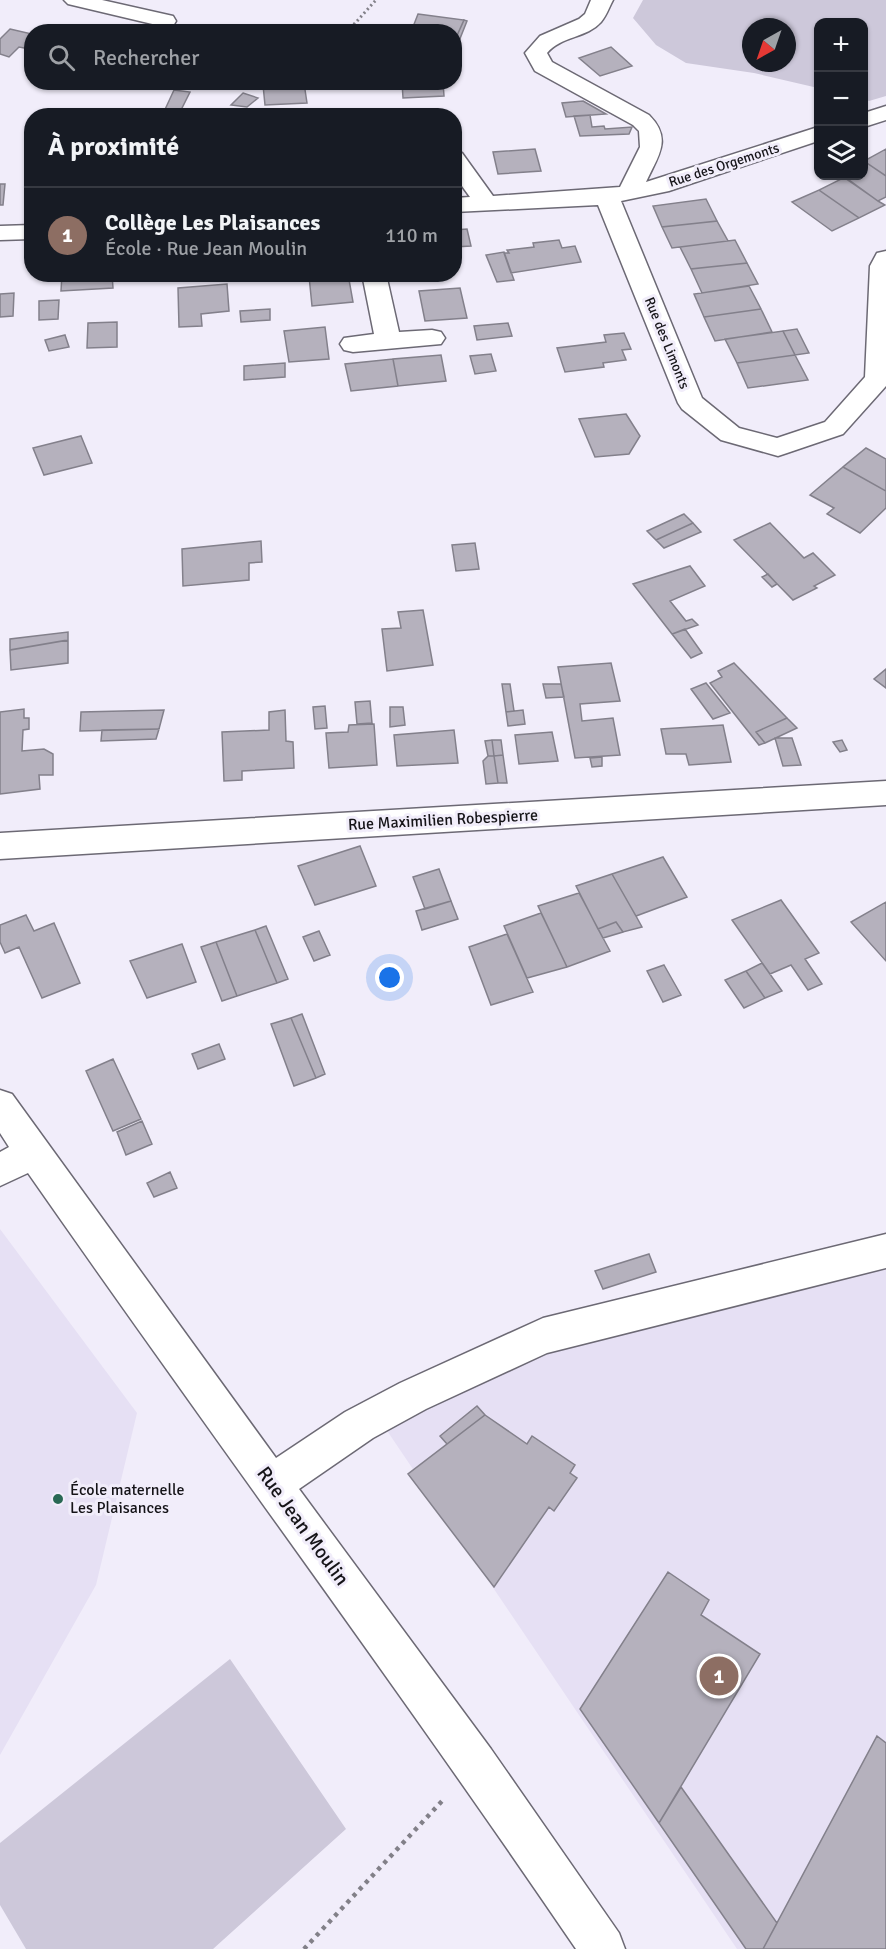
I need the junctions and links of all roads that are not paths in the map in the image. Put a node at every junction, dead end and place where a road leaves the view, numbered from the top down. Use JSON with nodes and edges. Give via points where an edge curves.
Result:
{"nodes":[{"id":1,"x":75,"y":0,"type":"edge"},
{"id":2,"x":602,"y":0,"type":"edge"},
{"id":3,"x":165,"y":21,"type":"dead end"},
{"id":4,"x":886,"y":113,"type":"edge"},
{"id":5,"x":868,"y":119,"type":"edge"},
{"id":6,"x":814,"y":137,"type":"edge"},
{"id":7,"x":462,"y":169,"type":"edge"},
{"id":8,"x":618,"y":194,"type":"junction"},
{"id":9,"x":486,"y":203,"type":"junction"},
{"id":10,"x":462,"y":204,"type":"edge"},
{"id":11,"x":24,"y":232,"type":"edge"},
{"id":12,"x":0,"y":234,"type":"edge"},
{"id":13,"x":886,"y":258,"type":"edge"},
{"id":14,"x":376,"y":282,"type":"edge"},
{"id":15,"x":432,"y":338,"type":"dead end"},
{"id":16,"x":388,"y":342,"type":"junction"},
{"id":17,"x":353,"y":344,"type":"dead end"},
{"id":18,"x":886,"y":793,"type":"edge"},
{"id":19,"x":0,"y":846,"type":"edge"},
{"id":20,"x":0,"y":1105,"type":"edge"},
{"id":21,"x":16,"y":1161,"type":"edge"},
{"id":22,"x":886,"y":1251,"type":"edge"},
{"id":23,"x":272,"y":1484,"type":"junction"},
{"id":24,"x":603,"y":1949,"type":"edge"}],
"edges":[{"from":1,"to":3,"type":"street"},
{"from":2,"to":8,"type":"street","via":[[594,17],[548,39],[536,54],[543,66],[641,120],[650,129],[651,147]]},
{"from":4,"to":5,"type":"street"},
{"from":6,"to":8,"type":"street","name":"Rue des Orgemonts","via":[[661,186]]},
{"from":7,"to":9,"type":"street"},
{"from":8,"to":9,"type":"street","name":"Rue des Orgemonts"},
{"from":8,"to":13,"type":"street","name":"Rue des Limonts","via":[[691,404],[730,434],[778,447],[834,428],[878,379],[882,266]]},
{"from":9,"to":10,"type":"street","name":"Rue des Orgemonts"},
{"from":11,"to":12,"type":"street"},
{"from":14,"to":16,"type":"street"},
{"from":15,"to":16,"type":"street"},
{"from":16,"to":17,"type":"street"},
{"from":18,"to":19,"type":"street","name":"Rue Maximilien Robespierre"},
{"from":20,"to":21,"type":"street","name":"Rue Jean Moulin"},
{"from":21,"to":23,"type":"street","name":"Rue Jean Moulin"},
{"from":22,"to":23,"type":"street","via":[[543,1336],[359,1425]]},
{"from":23,"to":24,"type":"street","name":"Rue Jean Moulin","via":[[476,1764]]}]}
